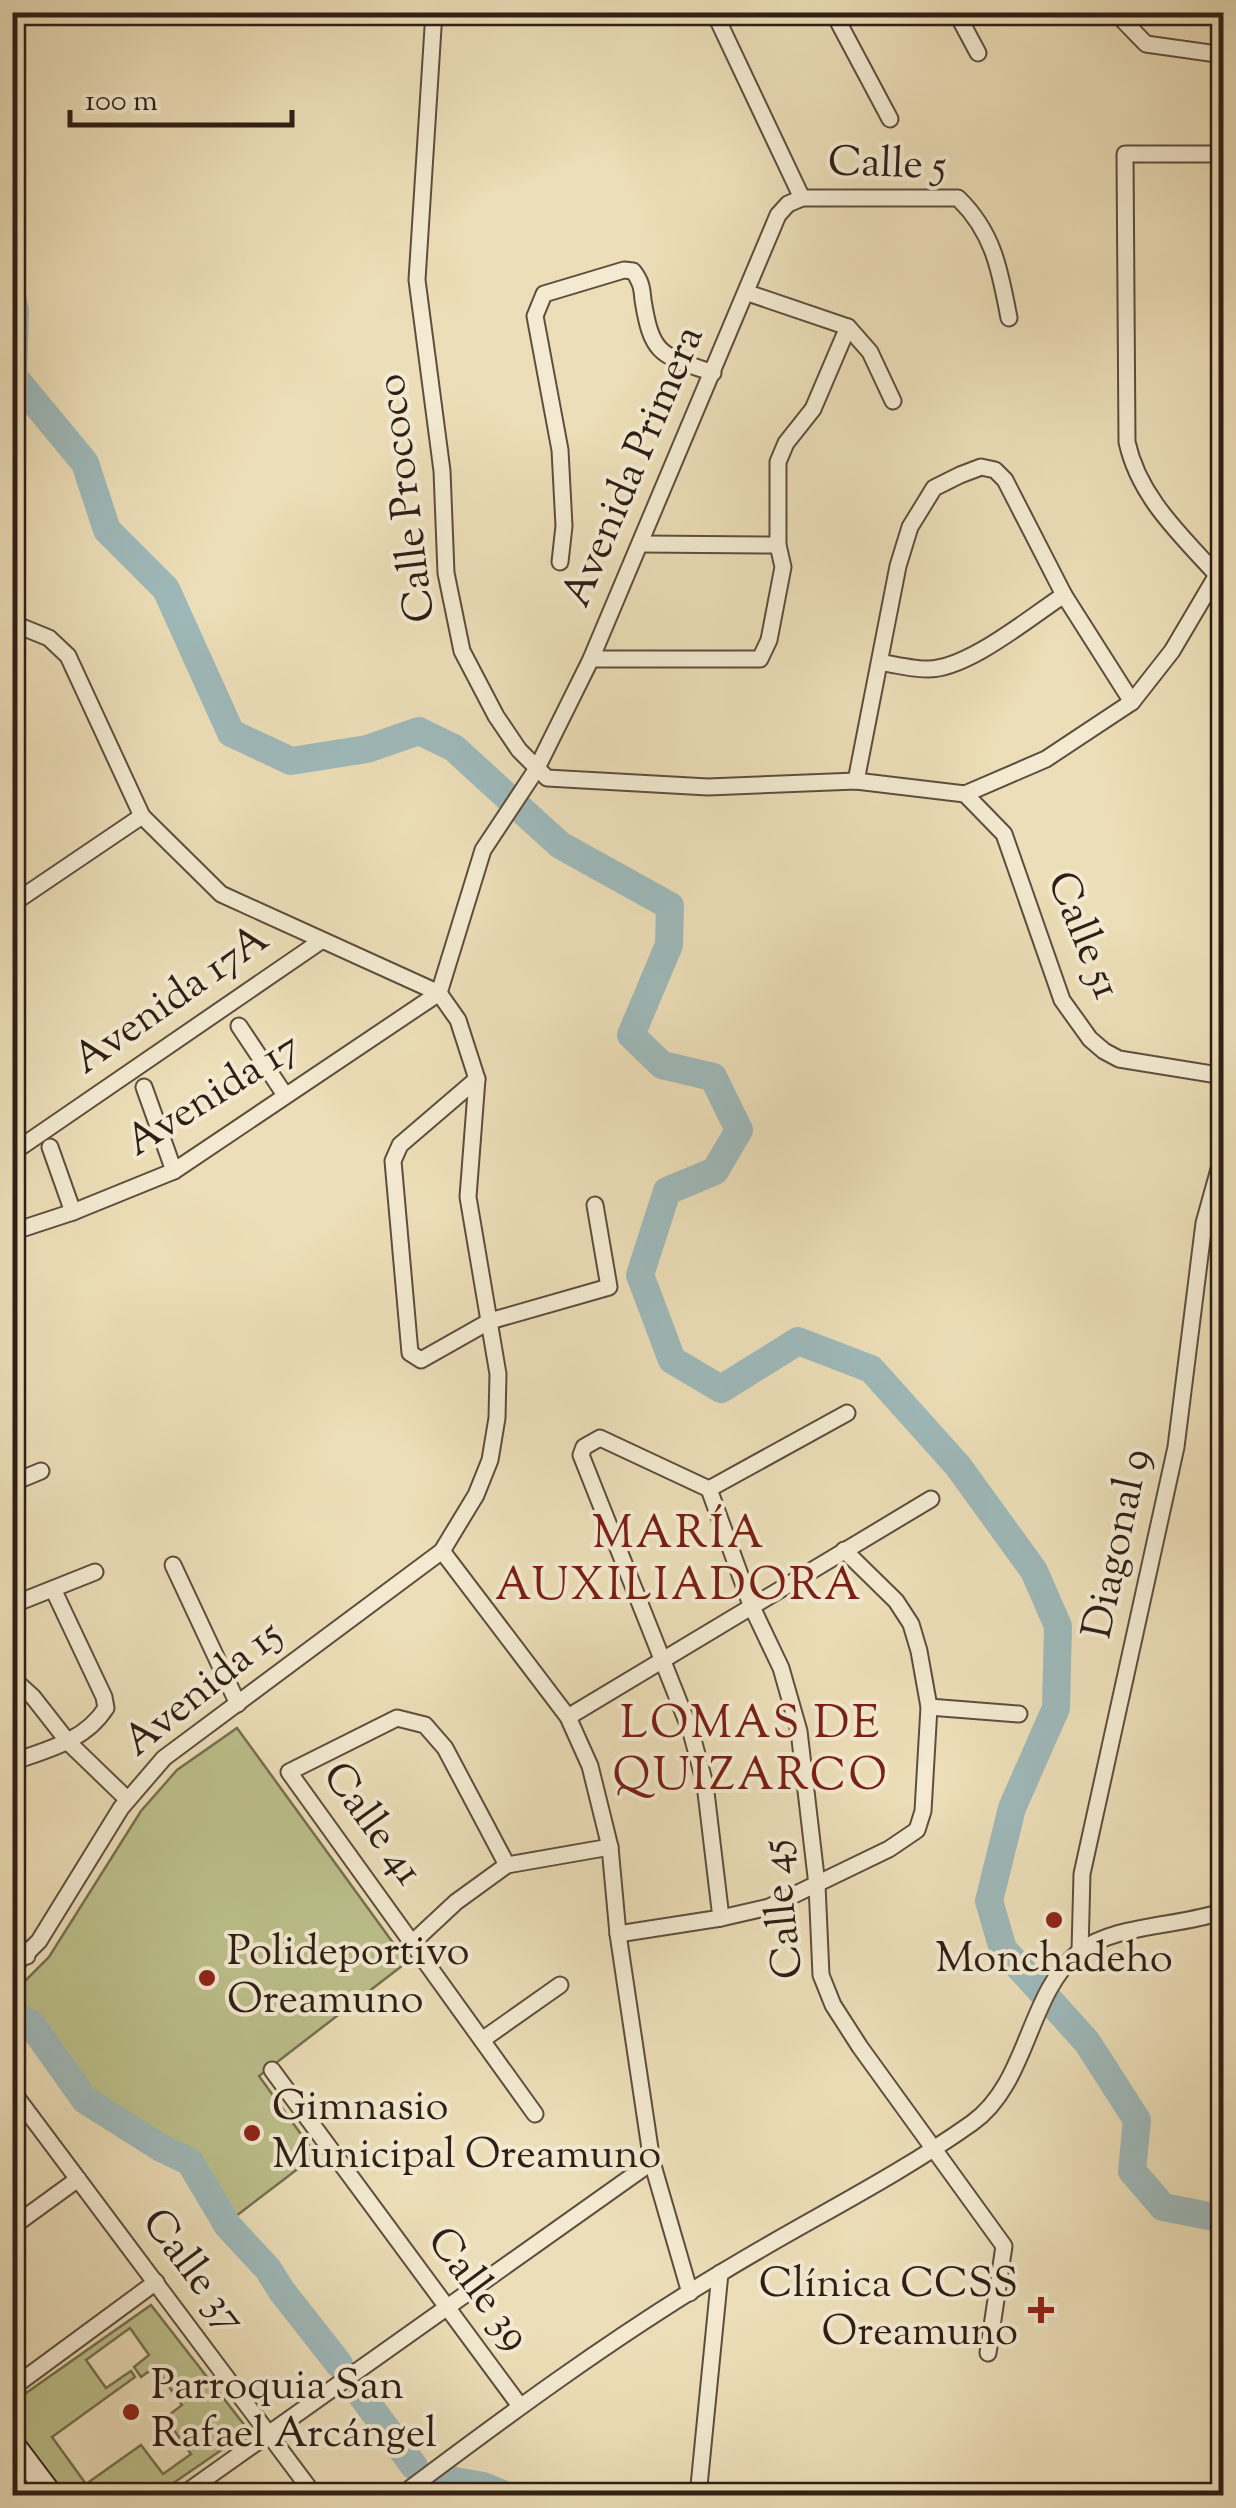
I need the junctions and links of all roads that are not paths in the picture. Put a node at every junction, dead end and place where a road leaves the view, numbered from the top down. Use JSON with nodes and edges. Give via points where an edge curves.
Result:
{"nodes":[{"id":1,"x":434,"y":12,"type":"edge"},
{"id":2,"x":714,"y":12,"type":"edge"},
{"id":3,"x":833,"y":12,"type":"edge"},
{"id":4,"x":956,"y":12,"type":"edge"},
{"id":5,"x":1116,"y":12,"type":"edge"},
{"id":6,"x":978,"y":53,"type":"dead end"},
{"id":7,"x":1224,"y":54,"type":"edge"},
{"id":8,"x":890,"y":119,"type":"dead end"},
{"id":9,"x":1224,"y":154,"type":"edge"},
{"id":10,"x":802,"y":198,"type":"junction"},
{"id":11,"x":748,"y":292,"type":"junction"},
{"id":12,"x":1010,"y":318,"type":"dead end"},
{"id":13,"x":848,"y":327,"type":"junction"},
{"id":14,"x":713,"y":373,"type":"junction"},
{"id":15,"x":893,"y":401,"type":"dead end"},
{"id":16,"x":642,"y":544,"type":"junction"},
{"id":17,"x":778,"y":545,"type":"junction"},
{"id":18,"x":560,"y":562,"type":"dead end"},
{"id":19,"x":1220,"y":569,"type":"edge"},
{"id":20,"x":1064,"y":595,"type":"junction"},
{"id":21,"x":12,"y":623,"type":"edge"},
{"id":22,"x":591,"y":659,"type":"junction"},
{"id":23,"x":880,"y":662,"type":"junction"},
{"id":24,"x":1132,"y":702,"type":"junction"},
{"id":25,"x":536,"y":770,"type":"junction"},
{"id":26,"x":856,"y":781,"type":"junction"},
{"id":27,"x":966,"y":794,"type":"junction"},
{"id":28,"x":142,"y":816,"type":"junction"},
{"id":29,"x":12,"y":904,"type":"edge"},
{"id":30,"x":321,"y":941,"type":"junction"},
{"id":31,"x":439,"y":993,"type":"junction"},
{"id":32,"x":239,"y":1026,"type":"dead end"},
{"id":33,"x":1224,"y":1076,"type":"edge"},
{"id":34,"x":478,"y":1079,"type":"junction"},
{"id":35,"x":144,"y":1087,"type":"dead end"},
{"id":36,"x":284,"y":1095,"type":"junction"},
{"id":37,"x":50,"y":1146,"type":"dead end"},
{"id":38,"x":1224,"y":1151,"type":"edge"},
{"id":39,"x":12,"y":1153,"type":"edge"},
{"id":40,"x":174,"y":1171,"type":"junction"},
{"id":41,"x":595,"y":1204,"type":"dead end"},
{"id":42,"x":73,"y":1212,"type":"junction"},
{"id":43,"x":12,"y":1232,"type":"edge"},
{"id":44,"x":490,"y":1322,"type":"junction"},
{"id":45,"x":847,"y":1413,"type":"dead end"},
{"id":46,"x":41,"y":1471,"type":"dead end"},
{"id":47,"x":12,"y":1483,"type":"edge"},
{"id":48,"x":709,"y":1489,"type":"junction"},
{"id":49,"x":931,"y":1499,"type":"dead end"},
{"id":50,"x":844,"y":1550,"type":"junction"},
{"id":51,"x":442,"y":1551,"type":"junction"},
{"id":52,"x":174,"y":1565,"type":"dead end"},
{"id":53,"x":95,"y":1572,"type":"dead end"},
{"id":54,"x":53,"y":1588,"type":"junction"},
{"id":55,"x":12,"y":1605,"type":"edge"},
{"id":56,"x":751,"y":1605,"type":"junction"},
{"id":57,"x":660,"y":1659,"type":"junction"},
{"id":58,"x":12,"y":1678,"type":"edge"},
{"id":59,"x":238,"y":1704,"type":"junction"},
{"id":60,"x":929,"y":1707,"type":"junction"},
{"id":61,"x":1019,"y":1714,"type":"dead end"},
{"id":62,"x":568,"y":1717,"type":"junction"},
{"id":63,"x":69,"y":1742,"type":"junction"},
{"id":64,"x":12,"y":1762,"type":"edge"},
{"id":65,"x":128,"y":1799,"type":"junction"},
{"id":66,"x":610,"y":1847,"type":"junction"},
{"id":67,"x":507,"y":1865,"type":"junction"},
{"id":68,"x":816,"y":1885,"type":"junction"},
{"id":69,"x":1224,"y":1911,"type":"edge"},
{"id":70,"x":721,"y":1918,"type":"junction"},
{"id":71,"x":618,"y":1934,"type":"junction"},
{"id":72,"x":12,"y":1936,"type":"edge"},
{"id":73,"x":412,"y":1943,"type":"junction"},
{"id":74,"x":1080,"y":1950,"type":"junction"},
{"id":75,"x":27,"y":1956,"type":"junction"},
{"id":76,"x":12,"y":1968,"type":"edge"},
{"id":77,"x":560,"y":1985,"type":"dead end"},
{"id":78,"x":482,"y":2040,"type":"junction"},
{"id":79,"x":272,"y":2070,"type":"dead end"},
{"id":80,"x":12,"y":2091,"type":"edge"},
{"id":81,"x":536,"y":2114,"type":"dead end"},
{"id":82,"x":932,"y":2150,"type":"junction"},
{"id":83,"x":652,"y":2162,"type":"junction"},
{"id":84,"x":78,"y":2179,"type":"junction"},
{"id":85,"x":12,"y":2227,"type":"edge"},
{"id":86,"x":720,"y":2273,"type":"junction"},
{"id":87,"x":156,"y":2282,"type":"junction"},
{"id":88,"x":690,"y":2293,"type":"junction"},
{"id":89,"x":445,"y":2306,"type":"junction"},
{"id":90,"x":988,"y":2353,"type":"dead end"},
{"id":91,"x":12,"y":2388,"type":"edge"},
{"id":92,"x":520,"y":2406,"type":"junction"},
{"id":93,"x":268,"y":2432,"type":"junction"},
{"id":94,"x":12,"y":2443,"type":"edge"},
{"id":95,"x":52,"y":2496,"type":"edge"},
{"id":96,"x":181,"y":2496,"type":"edge"},
{"id":97,"x":315,"y":2496,"type":"edge"},
{"id":98,"x":400,"y":2496,"type":"edge"},
{"id":99,"x":698,"y":2496,"type":"edge"}],
"edges":[{"from":1,"to":25,"type":"street","name":"Calle Prococo","via":[[417,280],[442,472],[446,573],[462,650],[496,716]]},
{"from":2,"to":10,"type":"street"},
{"from":3,"to":8,"type":"street"},
{"from":4,"to":6,"type":"street"},
{"from":5,"to":7,"type":"street","via":[[1146,44]]},
{"from":9,"to":19,"type":"street","via":[[1125,154],[1127,442],[1141,486]]},
{"from":10,"to":11,"type":"street","name":"Avenida Primera","via":[[778,215]]},
{"from":10,"to":12,"type":"street","name":"Calle 5","via":[[958,198],[992,243]]},
{"from":11,"to":13,"type":"street"},
{"from":11,"to":14,"type":"street","name":"Avenida Primera"},
{"from":13,"to":15,"type":"street","via":[[870,352]]},
{"from":13,"to":17,"type":"street","via":[[813,409],[778,462]]},
{"from":14,"to":16,"type":"street","name":"Avenida Primera"},
{"from":14,"to":18,"type":"street","via":[[656,347],[633,271],[544,294],[535,316],[560,450]]},
{"from":16,"to":17,"type":"street"},
{"from":16,"to":22,"type":"street","name":"Avenida Primera"},
{"from":17,"to":22,"type":"street","via":[[783,568],[760,660]]},
{"from":19,"to":24,"type":"street","via":[[1172,651]]},
{"from":20,"to":23,"type":"street","via":[[948,666]]},
{"from":20,"to":23,"type":"street","via":[[1005,480],[995,470],[970,471],[934,488],[910,527]]},
{"from":20,"to":24,"type":"street"},
{"from":21,"to":28,"type":"street","via":[[48,638],[68,656]]},
{"from":22,"to":25,"type":"street","name":"Avenida Primera"},
{"from":23,"to":26,"type":"street"},
{"from":24,"to":27,"type":"street","via":[[1046,758]]},
{"from":25,"to":26,"type":"street","via":[[564,781],[690,786]]},
{"from":25,"to":31,"type":"street","via":[[482,850]]},
{"from":26,"to":27,"type":"street"},
{"from":27,"to":33,"type":"street","name":"Calle 51","via":[[1004,834],[1062,1000],[1090,1039],[1119,1058]]},
{"from":28,"to":29,"type":"street"},
{"from":28,"to":30,"type":"street","via":[[221,894]]},
{"from":30,"to":31,"type":"street"},
{"from":30,"to":39,"type":"street","name":"Avenida 17A"},
{"from":31,"to":34,"type":"street","via":[[458,1020]]},
{"from":31,"to":36,"type":"street","name":"Avenida 17"},
{"from":32,"to":36,"type":"street"},
{"from":34,"to":44,"type":"street","via":[[467,1184]]},
{"from":34,"to":44,"type":"street","via":[[400,1145],[392,1161],[410,1353],[421,1360]]},
{"from":35,"to":40,"type":"street"},
{"from":36,"to":40,"type":"street","name":"Avenida 17"},
{"from":37,"to":42,"type":"street"},
{"from":38,"to":74,"type":"street","name":"Diagonal 9","via":[[1204,1223],[1176,1447],[1082,1874]]},
{"from":40,"to":42,"type":"street","name":"Avenida 17"},
{"from":41,"to":44,"type":"street","via":[[610,1287]]},
{"from":42,"to":43,"type":"street","name":"Avenida 17"},
{"from":44,"to":51,"type":"street","via":[[498,1418],[490,1460]]},
{"from":45,"to":48,"type":"street"},
{"from":46,"to":47,"type":"street"},
{"from":48,"to":56,"type":"street","name":"Calle 45"},
{"from":48,"to":57,"type":"street","via":[[600,1438],[581,1455]]},
{"from":49,"to":50,"type":"street"},
{"from":50,"to":56,"type":"street"},
{"from":50,"to":60,"type":"street","via":[[911,1624]]},
{"from":51,"to":59,"type":"street","name":"Avenida 15"},
{"from":51,"to":62,"type":"street"},
{"from":52,"to":59,"type":"street"},
{"from":53,"to":54,"type":"street"},
{"from":54,"to":55,"type":"street"},
{"from":54,"to":63,"type":"street","via":[[106,1708]]},
{"from":56,"to":57,"type":"street"},
{"from":56,"to":68,"type":"street","name":"Calle 45","via":[[781,1668],[799,1731]]},
{"from":57,"to":62,"type":"street"},
{"from":57,"to":70,"type":"street","via":[[705,1784]]},
{"from":58,"to":63,"type":"street"},
{"from":59,"to":65,"type":"street","name":"Avenida 15","via":[[164,1758]]},
{"from":60,"to":61,"type":"street"},
{"from":60,"to":68,"type":"street","via":[[917,1830]]},
{"from":62,"to":66,"type":"street","via":[[590,1766]]},
{"from":63,"to":64,"type":"street"},
{"from":63,"to":65,"type":"street"},
{"from":65,"to":75,"type":"street","name":"Avenida 15"},
{"from":66,"to":67,"type":"street"},
{"from":66,"to":71,"type":"street"},
{"from":67,"to":73,"type":"street"},
{"from":67,"to":73,"type":"street","name":"Calle 41","via":[[445,1748],[425,1725],[397,1718],[289,1772]]},
{"from":68,"to":70,"type":"street","via":[[768,1907]]},
{"from":68,"to":82,"type":"street","name":"Calle 45","via":[[821,1975],[833,2005]]},
{"from":69,"to":74,"type":"street","via":[[1110,1936]]},
{"from":70,"to":71,"type":"street"},
{"from":71,"to":83,"type":"street"},
{"from":72,"to":75,"type":"street"},
{"from":73,"to":78,"type":"street","name":"Calle 41"},
{"from":74,"to":82,"type":"street","via":[[1056,1978],[994,2103]]},
{"from":75,"to":76,"type":"street","name":"Avenida 15"},
{"from":77,"to":78,"type":"street"},
{"from":78,"to":81,"type":"street","name":"Calle 41"},
{"from":79,"to":89,"type":"street","name":"Calle 39"},
{"from":80,"to":84,"type":"street","name":"Calle 37"},
{"from":82,"to":86,"type":"street"},
{"from":82,"to":90,"type":"street","name":"Calle 45","via":[[1004,2246]]},
{"from":83,"to":88,"type":"street"},
{"from":83,"to":89,"type":"street"},
{"from":84,"to":85,"type":"street"},
{"from":84,"to":87,"type":"street","name":"Calle 37"},
{"from":86,"to":88,"type":"street"},
{"from":86,"to":99,"type":"street"},
{"from":87,"to":91,"type":"street"},
{"from":87,"to":93,"type":"street","name":"Calle 37"},
{"from":88,"to":92,"type":"street"},
{"from":89,"to":92,"type":"street","name":"Calle 39"},
{"from":89,"to":93,"type":"street"},
{"from":92,"to":98,"type":"street"},
{"from":93,"to":96,"type":"street"},
{"from":93,"to":97,"type":"street","name":"Calle 37"},
{"from":94,"to":95,"type":"main road"}]}
